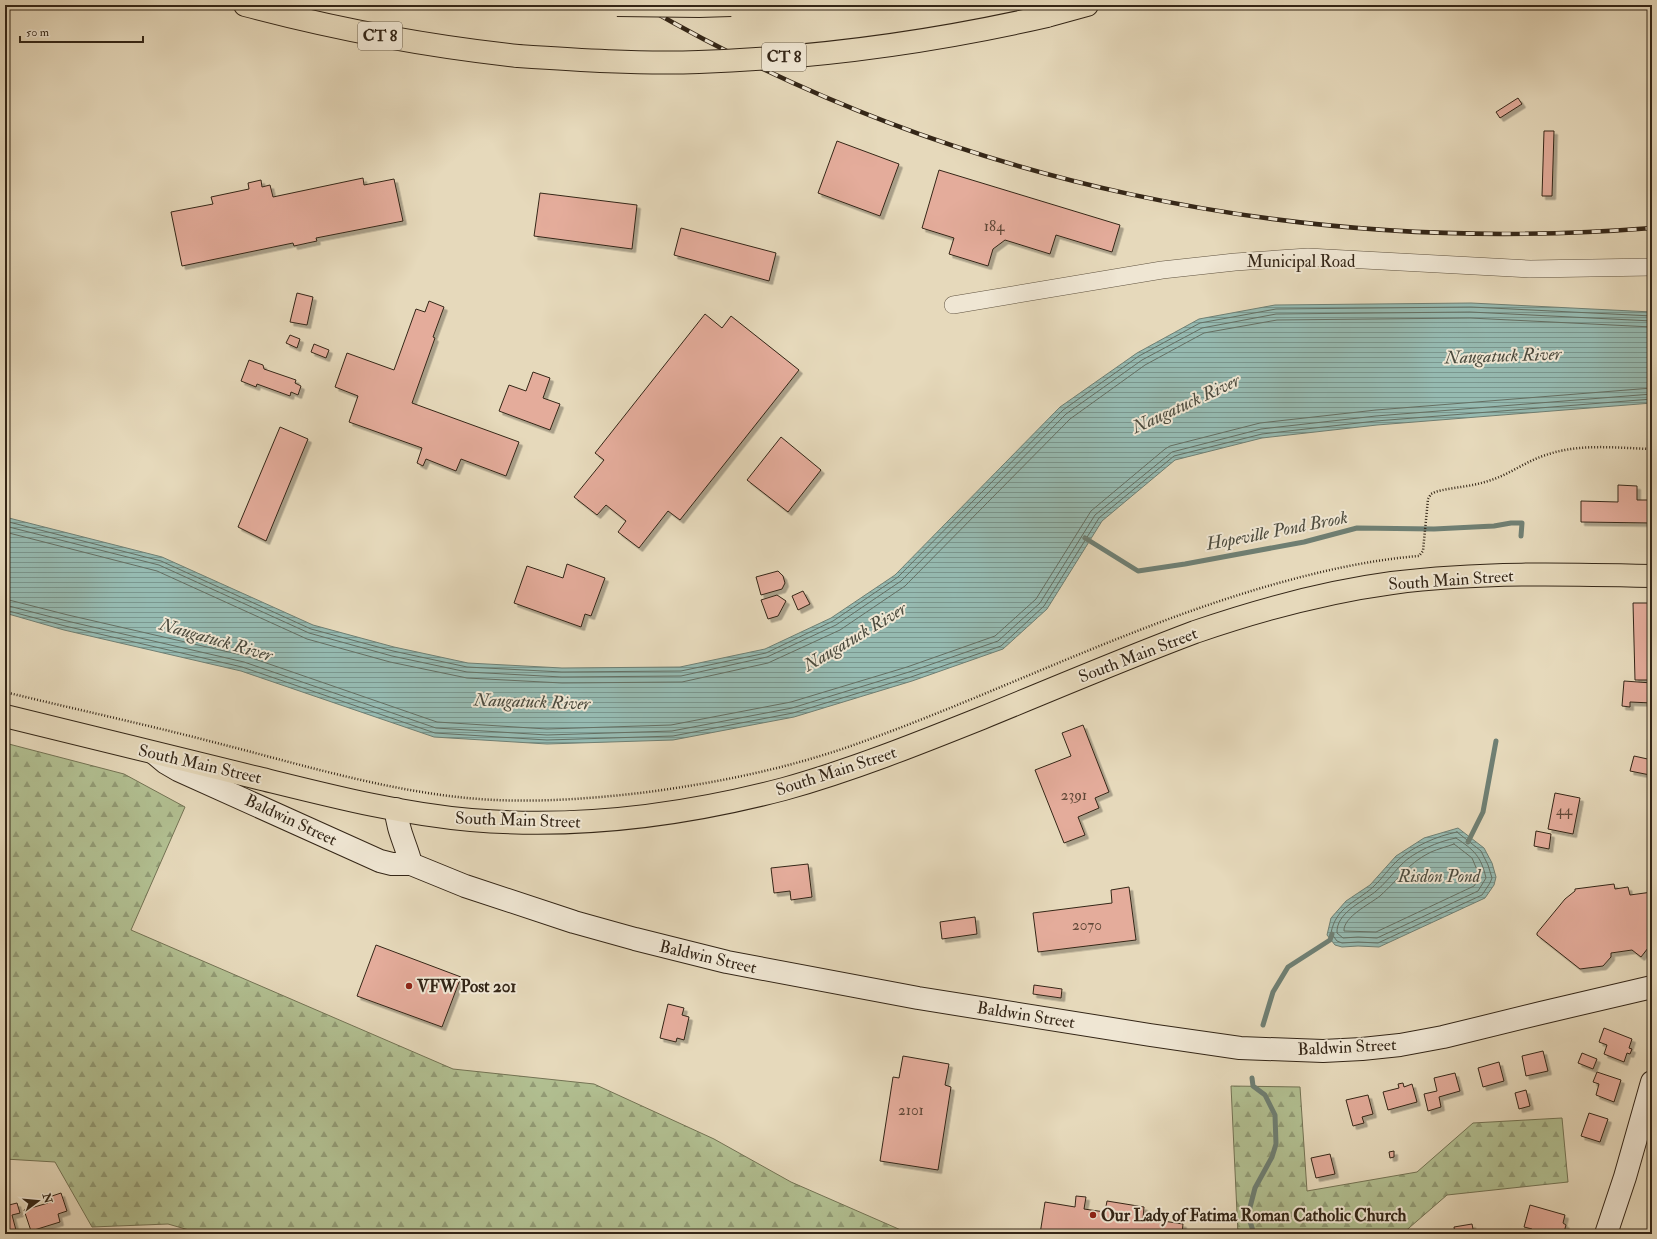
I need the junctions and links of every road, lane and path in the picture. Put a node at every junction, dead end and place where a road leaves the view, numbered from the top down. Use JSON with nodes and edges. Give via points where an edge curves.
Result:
{"nodes":[{"id":1,"x":245,"y":5,"type":"edge"},
{"id":2,"x":617,"y":5,"type":"edge"},
{"id":3,"x":731,"y":5,"type":"edge"},
{"id":4,"x":1087,"y":5,"type":"edge"},
{"id":5,"x":1652,"y":267,"type":"edge"},
{"id":6,"x":953,"y":305,"type":"dead end"},
{"id":7,"x":1652,"y":449,"type":"edge"},
{"id":8,"x":1652,"y":576,"type":"edge"},
{"id":9,"x":5,"y":692,"type":"edge"},
{"id":10,"x":5,"y":716,"type":"edge"},
{"id":11,"x":153,"y":753,"type":"junction"},
{"id":12,"x":396,"y":809,"type":"junction"},
{"id":13,"x":411,"y":864,"type":"junction"},
{"id":14,"x":1652,"y":987,"type":"edge"},
{"id":15,"x":1652,"y":1082,"type":"edge"},
{"id":16,"x":1606,"y":1234,"type":"edge"}],
"edges":[{"from":1,"to":4,"type":"main road","number":"CT 8","bridge":true,"via":[[403,41],[518,56],[698,62],[816,54],[912,42],[992,28]]},
{"from":2,"to":3,"type":"main road","bridge":true},
{"from":5,"to":6,"type":"street","name":"Municipal Road","via":[[1530,269],[1308,257],[1162,270]]},
{"from":7,"to":9,"type":"path","via":[[1587,447],[1558,451],[1539,457],[1487,482],[1435,492],[1429,496],[1423,547],[1419,556],[1346,566],[1207,605],[818,757],[720,781],[626,795],[531,801],[477,799],[424,792],[306,767]]},
{"from":8,"to":12,"type":"main road","name":"South Main Street","via":[[1525,575],[1423,580],[1365,587],[1298,602],[1241,617],[1170,642],[858,766],[761,794],[682,811],[602,821],[540,823],[470,820]]},
{"from":10,"to":11,"type":"main road","name":"South Main Street"},
{"from":11,"to":12,"type":"main road","name":"South Main Street"},
{"from":11,"to":13,"type":"main road","name":"Baldwin Street","via":[[178,770],[380,861]]},
{"from":12,"to":13,"type":"main road","via":[[398,829]]},
{"from":13,"to":14,"type":"main road","name":"Baldwin Street","via":[[465,886],[574,922],[727,962],[926,999],[1240,1048],[1323,1051],[1400,1045]]},
{"from":15,"to":16,"type":"main road"}]}
